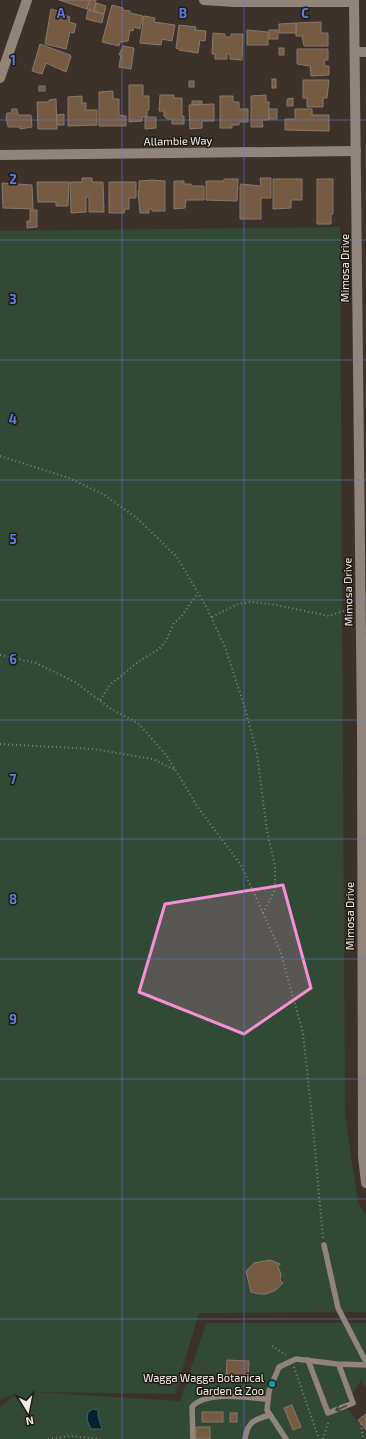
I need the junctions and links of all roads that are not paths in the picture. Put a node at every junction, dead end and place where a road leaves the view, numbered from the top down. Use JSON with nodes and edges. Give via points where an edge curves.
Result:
{"nodes":[{"id":1,"x":27,"y":0,"type":"edge"},
{"id":2,"x":204,"y":0,"type":"edge"},
{"id":3,"x":354,"y":1,"type":"edge"},
{"id":4,"x":355,"y":52,"type":"junction"},
{"id":5,"x":366,"y":52,"type":"edge"},
{"id":6,"x":0,"y":78,"type":"edge"},
{"id":7,"x":356,"y":151,"type":"junction"},
{"id":8,"x":0,"y":155,"type":"edge"},
{"id":9,"x":362,"y":453,"type":"edge"},
{"id":10,"x":366,"y":1183,"type":"edge"},
{"id":11,"x":324,"y":1245,"type":"road end"},
{"id":12,"x":308,"y":1360,"type":"junction"},
{"id":13,"x":366,"y":1364,"type":"edge"},
{"id":14,"x":339,"y":1365,"type":"junction"},
{"id":15,"x":268,"y":1399,"type":"junction"},
{"id":16,"x":270,"y":1415,"type":"junction"},
{"id":17,"x":193,"y":1439,"type":"edge"},
{"id":18,"x":245,"y":1439,"type":"edge"},
{"id":19,"x":286,"y":1439,"type":"edge"}],
"edges":[{"from":1,"to":6,"type":"street"},
{"from":2,"to":3,"type":"street"},
{"from":3,"to":4,"type":"street","name":"Mimosa Drive"},
{"from":4,"to":5,"type":"street"},
{"from":4,"to":7,"type":"street","name":"Mimosa Drive"},
{"from":7,"to":8,"type":"street","name":"Allambie Way"},
{"from":7,"to":9,"type":"street","name":"Mimosa Drive"},
{"from":9,"to":10,"type":"street","name":"Mimosa Drive","via":[[360,605],[363,1157]]},
{"from":11,"to":13,"type":"lane","via":[[338,1308]]},
{"from":12,"to":14,"type":"lane"},
{"from":14,"to":12,"type":"lane","one_way":true,"via":[[353,1403],[328,1413]]},
{"from":12,"to":15,"type":"lane","via":[[291,1361],[279,1367]]},
{"from":13,"to":14,"type":"lane"},
{"from":15,"to":16,"type":"lane","via":[[267,1410]]},
{"from":15,"to":17,"type":"lane","via":[[218,1397],[196,1403],[192,1407]]},
{"from":16,"to":18,"type":"lane","via":[[257,1418],[250,1423]]},
{"from":16,"to":19,"type":"lane"}]}
